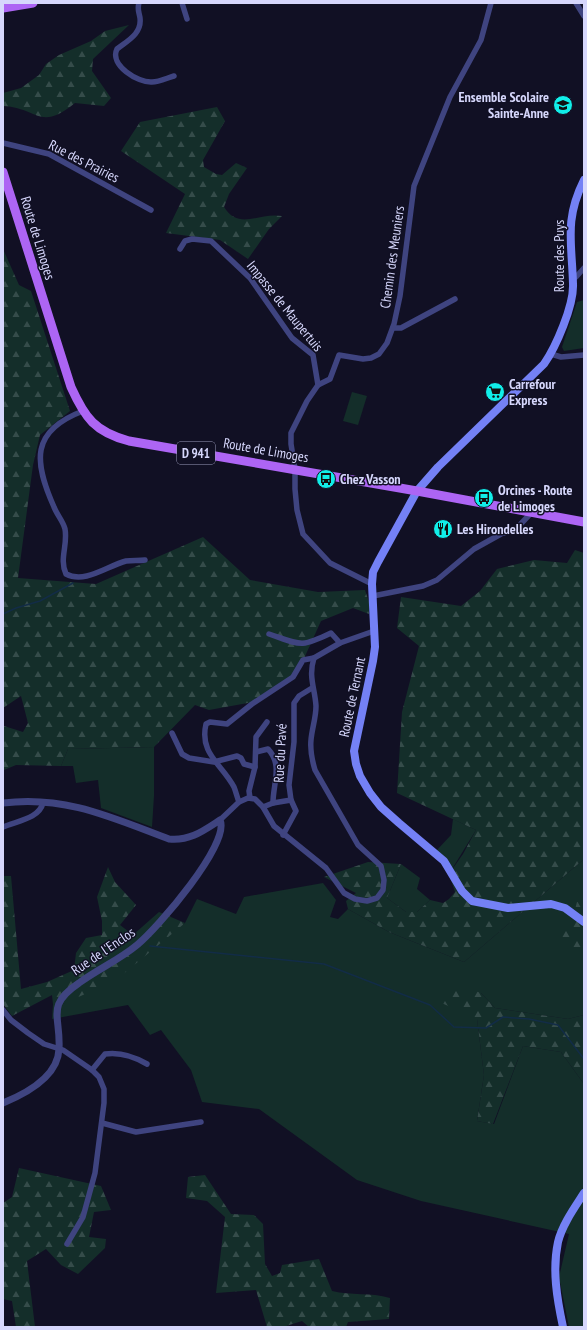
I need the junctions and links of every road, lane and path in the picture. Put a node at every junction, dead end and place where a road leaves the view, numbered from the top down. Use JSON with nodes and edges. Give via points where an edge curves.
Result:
{"nodes":[{"id":1,"x":139,"y":3,"type":"edge"},
{"id":2,"x":182,"y":3,"type":"edge"},
{"id":3,"x":491,"y":3,"type":"edge"},
{"id":4,"x":576,"y":3,"type":"edge"},
{"id":5,"x":30,"y":4,"type":"edge"},
{"id":6,"x":3,"y":10,"type":"edge"},
{"id":7,"x":584,"y":16,"type":"edge"},
{"id":8,"x":188,"y":19,"type":"dead end"},
{"id":9,"x":174,"y":76,"type":"dead end"},
{"id":10,"x":3,"y":144,"type":"edge"},
{"id":11,"x":3,"y":172,"type":"edge"},
{"id":12,"x":584,"y":180,"type":"edge"},
{"id":13,"x":152,"y":210,"type":"dead end"},
{"id":14,"x":180,"y":249,"type":"dead end"},
{"id":15,"x":584,"y":268,"type":"edge"},
{"id":16,"x":572,"y":278,"type":"junction"},
{"id":17,"x":455,"y":299,"type":"dead end"},
{"id":18,"x":393,"y":328,"type":"junction"},
{"id":19,"x":551,"y":354,"type":"junction"},
{"id":20,"x":584,"y":355,"type":"edge"},
{"id":21,"x":318,"y":385,"type":"junction"},
{"id":22,"x":83,"y":411,"type":"junction"},
{"id":23,"x":295,"y":469,"type":"junction"},
{"id":24,"x":417,"y":491,"type":"junction"},
{"id":25,"x":532,"y":512,"type":"junction"},
{"id":26,"x":584,"y":522,"type":"edge"},
{"id":27,"x":145,"y":560,"type":"dead end"},
{"id":28,"x":372,"y":584,"type":"junction"},
{"id":29,"x":373,"y":596,"type":"junction"},
{"id":30,"x":374,"y":631,"type":"junction"},
{"id":31,"x":269,"y":634,"type":"dead end"},
{"id":32,"x":340,"y":643,"type":"junction"},
{"id":33,"x":314,"y":658,"type":"junction"},
{"id":34,"x":312,"y":688,"type":"junction"},
{"id":35,"x":267,"y":722,"type":"dead end"},
{"id":36,"x":172,"y":732,"type":"dead end"},
{"id":37,"x":256,"y":752,"type":"junction"},
{"id":38,"x":214,"y":762,"type":"junction"},
{"id":39,"x":255,"y":767,"type":"junction"},
{"id":40,"x":250,"y":798,"type":"junction"},
{"id":41,"x":291,"y":800,"type":"junction"},
{"id":42,"x":239,"y":802,"type":"junction"},
{"id":43,"x":3,"y":803,"type":"edge"},
{"id":44,"x":44,"y":803,"type":"junction"},
{"id":45,"x":273,"y":803,"type":"junction"},
{"id":46,"x":263,"y":807,"type":"junction"},
{"id":47,"x":220,"y":820,"type":"junction"},
{"id":48,"x":3,"y":828,"type":"edge"},
{"id":49,"x":283,"y":835,"type":"junction"},
{"id":50,"x":584,"y":922,"type":"edge"},
{"id":51,"x":3,"y":1010,"type":"edge"},
{"id":52,"x":59,"y":1049,"type":"junction"},
{"id":53,"x":147,"y":1064,"type":"dead end"},
{"id":54,"x":92,"y":1070,"type":"junction"},
{"id":55,"x":3,"y":1103,"type":"edge"},
{"id":56,"x":200,"y":1122,"type":"dead end"},
{"id":57,"x":102,"y":1123,"type":"junction"},
{"id":58,"x":584,"y":1193,"type":"edge"},
{"id":59,"x":67,"y":1244,"type":"dead end"},
{"id":60,"x":563,"y":1327,"type":"edge"}],
"edges":[{"from":1,"to":9,"type":"street","via":[[139,30],[117,49],[116,57],[127,73],[147,81]]},
{"from":2,"to":8,"type":"street"},
{"from":3,"to":18,"type":"street","name":"Chemin des Meuniers","via":[[481,40],[450,97],[414,186],[400,296]]},
{"from":4,"to":7,"type":"street"},
{"from":5,"to":6,"type":"main road"},
{"from":10,"to":13,"type":"street","name":"Rue des Prairies","via":[[49,154]]},
{"from":11,"to":22,"type":"main road","name":"Route de Limoges","number":"D 941","via":[[71,387]]},
{"from":12,"to":16,"type":"main road","name":"Route des Puys","via":[[570,220]]},
{"from":14,"to":21,"type":"street","name":"Impasse de Maupertuis","via":[[185,241],[192,239],[211,241],[250,278],[292,338],[313,355]]},
{"from":15,"to":16,"type":"street"},
{"from":16,"to":19,"type":"main road","name":"Route des Puys","via":[[571,300]]},
{"from":17,"to":18,"type":"street","via":[[401,328]]},
{"from":18,"to":21,"type":"street","name":"Chemin des Meuniers","via":[[388,343],[379,354],[362,359],[339,355],[330,379]]},
{"from":19,"to":20,"type":"street","via":[[561,357]]},
{"from":19,"to":24,"type":"main road","name":"Route des Puys"},
{"from":21,"to":23,"type":"street","name":"Chemin des Meuniers","via":[[299,414],[291,434]]},
{"from":22,"to":23,"type":"main road","name":"Route de Limoges","number":"D 941","via":[[96,427],[116,437]]},
{"from":22,"to":27,"type":"street","via":[[56,425],[45,436],[41,447],[40,460],[44,481],[65,531],[63,568],[66,574],[79,577],[127,561]]},
{"from":23,"to":24,"type":"main road","name":"Route de Limoges","number":"D 941"},
{"from":23,"to":28,"type":"street","name":"Chemin des Meuniers","via":[[297,510],[303,534],[330,563]]},
{"from":24,"to":25,"type":"main road","name":"Route de Limoges","number":"D 941"},
{"from":24,"to":28,"type":"main road","name":"Route de Ternant","via":[[373,572]]},
{"from":25,"to":26,"type":"main road","name":"Route de Limoges","number":"D 941"},
{"from":25,"to":29,"type":"street","via":[[516,529],[474,549],[437,580],[423,586]]},
{"from":28,"to":29,"type":"main road","name":"Route de Ternant"},
{"from":29,"to":30,"type":"main road","name":"Route de Ternant"},
{"from":30,"to":32,"type":"street"},
{"from":30,"to":50,"type":"main road","name":"Route de Ternant","via":[[373,661],[354,751],[356,764],[370,793],[399,824],[444,861],[462,891],[472,901],[508,908],[552,904],[564,908]]},
{"from":31,"to":32,"type":"street","via":[[300,644],[309,643],[331,633]]},
{"from":32,"to":33,"type":"street"},
{"from":33,"to":34,"type":"street","via":[[310,679]]},
{"from":33,"to":38,"type":"street","via":[[303,660],[293,677],[227,724],[206,724],[205,740]]},
{"from":34,"to":41,"type":"street","name":"Rue du Pavé","via":[[299,696],[294,703],[294,742],[289,785]]},
{"from":34,"to":49,"type":"street","via":[[316,705],[311,739],[314,770],[358,845],[381,866],[383,890],[376,898],[367,901],[355,899],[344,893],[326,868]]},
{"from":35,"to":37,"type":"street","via":[[256,737]]},
{"from":36,"to":38,"type":"street","via":[[182,754],[189,758]]},
{"from":37,"to":39,"type":"street"},
{"from":37,"to":45,"type":"street","via":[[268,749],[274,758],[277,775],[273,785]]},
{"from":38,"to":39,"type":"street","via":[[237,756],[244,764]]},
{"from":38,"to":42,"type":"street","via":[[234,787]]},
{"from":39,"to":40,"type":"street"},
{"from":40,"to":42,"type":"street"},
{"from":40,"to":46,"type":"street","via":[[255,799]]},
{"from":41,"to":45,"type":"street","name":"Rue du Pavé"},
{"from":41,"to":49,"type":"street","via":[[296,811]]},
{"from":42,"to":47,"type":"street"},
{"from":43,"to":44,"type":"street"},
{"from":44,"to":47,"type":"street","via":[[95,810],[177,840],[195,836]]},
{"from":44,"to":48,"type":"street","via":[[36,814]]},
{"from":45,"to":46,"type":"street","name":"Rue du Pavé"},
{"from":46,"to":49,"type":"street","via":[[274,826]]},
{"from":47,"to":52,"type":"street","name":"Rue de l'Enclos","via":[[220,836],[211,856],[153,930],[133,948],[67,991],[60,1000],[56,1009]]},
{"from":51,"to":52,"type":"street","via":[[28,1033],[44,1044]]},
{"from":52,"to":54,"type":"street"},
{"from":52,"to":55,"type":"street","via":[[54,1066],[39,1083]]},
{"from":53,"to":54,"type":"street","via":[[138,1058],[112,1053],[105,1054]]},
{"from":54,"to":57,"type":"street","via":[[99,1077],[104,1089]]},
{"from":56,"to":57,"type":"street","via":[[136,1132]]},
{"from":57,"to":59,"type":"street","via":[[95,1173],[83,1217]]},
{"from":58,"to":60,"type":"main road","via":[[558,1241],[555,1274]]}]}
